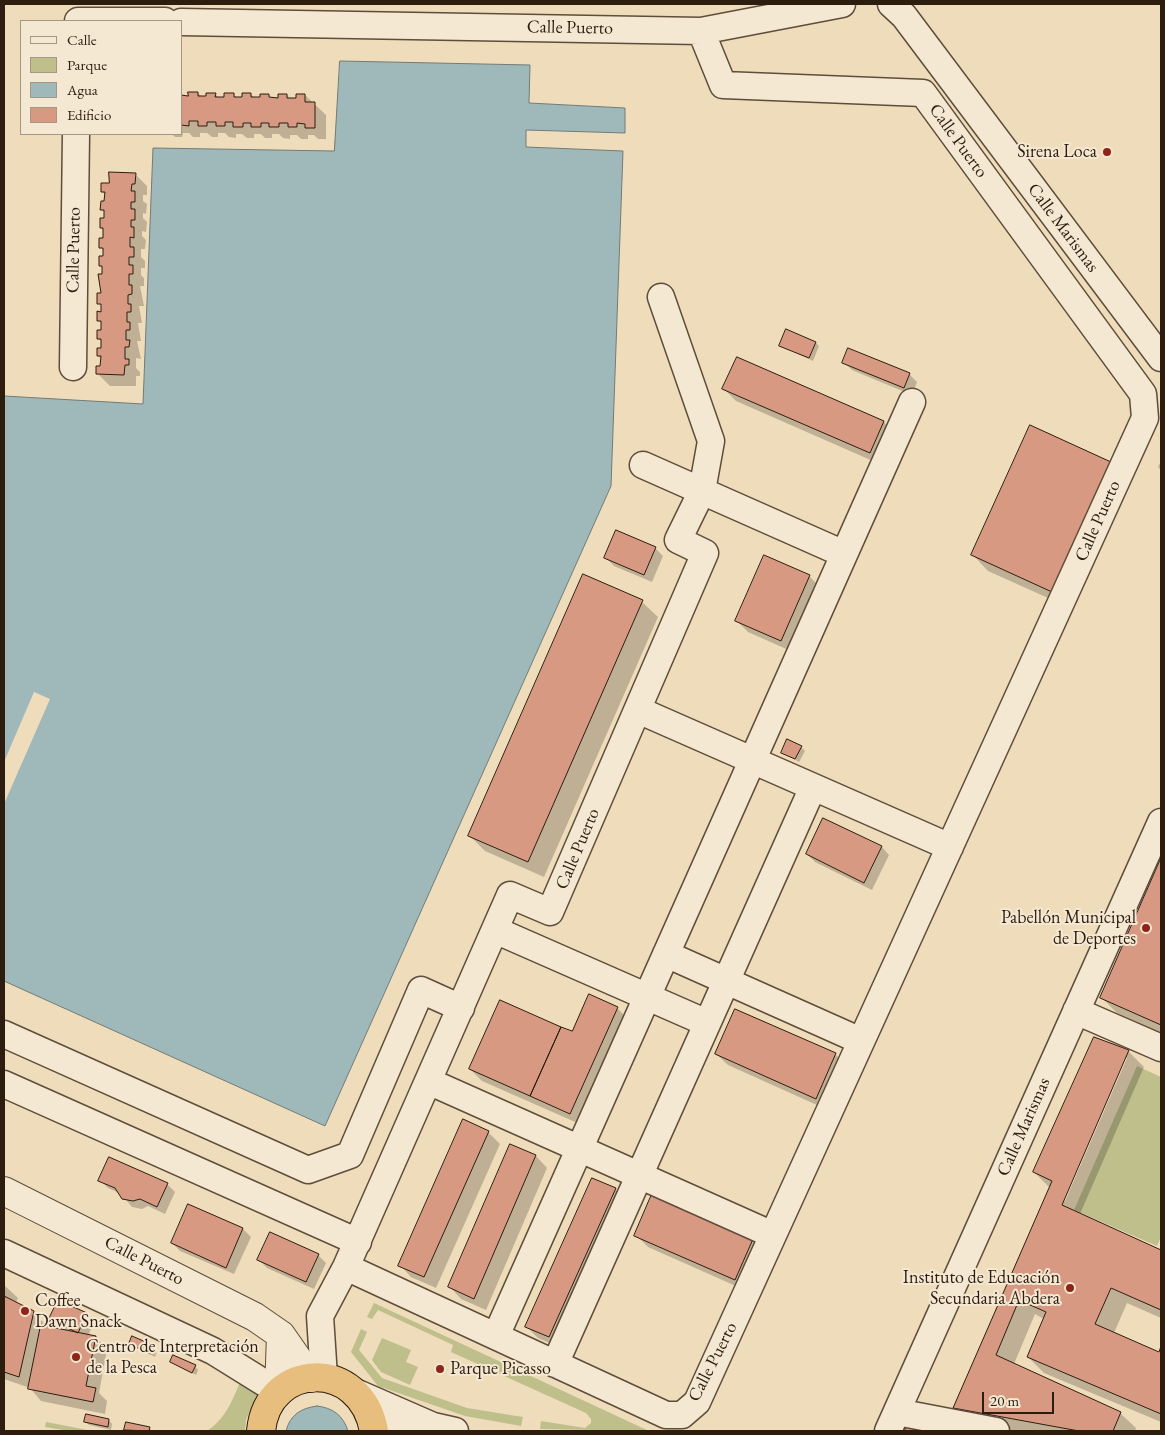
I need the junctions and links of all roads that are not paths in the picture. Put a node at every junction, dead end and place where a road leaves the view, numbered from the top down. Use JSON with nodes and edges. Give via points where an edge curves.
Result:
{"nodes":[{"id":1,"x":842,"y":4,"type":"edge"},
{"id":2,"x":891,"y":4,"type":"edge"},
{"id":3,"x":182,"y":22,"type":"edge"},
{"id":4,"x":702,"y":31,"type":"junction"},
{"id":5,"x":76,"y":135,"type":"edge"},
{"id":6,"x":661,"y":297,"type":"dead end"},
{"id":7,"x":1161,"y":358,"type":"edge"},
{"id":8,"x":73,"y":367,"type":"dead end"},
{"id":9,"x":912,"y":402,"type":"dead end"},
{"id":10,"x":644,"y":464,"type":"dead end"},
{"id":11,"x":702,"y":490,"type":"junction"},
{"id":12,"x":844,"y":554,"type":"junction"},
{"id":13,"x":638,"y":710,"type":"junction"},
{"id":14,"x":752,"y":760,"type":"junction"},
{"id":15,"x":813,"y":786,"type":"junction"},
{"id":16,"x":1161,"y":822,"type":"edge"},
{"id":17,"x":950,"y":847,"type":"junction"},
{"id":18,"x":495,"y":930,"type":"junction"},
{"id":19,"x":666,"y":954,"type":"junction"},
{"id":20,"x":726,"y":981,"type":"junction"},
{"id":21,"x":647,"y":996,"type":"junction"},
{"id":22,"x":461,"y":1008,"type":"junction"},
{"id":23,"x":1076,"y":1011,"type":"junction"},
{"id":24,"x":707,"y":1022,"type":"junction"},
{"id":25,"x":4,"y":1034,"type":"edge"},
{"id":26,"x":861,"y":1041,"type":"junction"},
{"id":27,"x":1161,"y":1048,"type":"edge"},
{"id":28,"x":428,"y":1081,"type":"junction"},
{"id":29,"x":4,"y":1084,"type":"edge"},
{"id":30,"x":579,"y":1148,"type":"junction"},
{"id":31,"x":639,"y":1175,"type":"junction"},
{"id":32,"x":4,"y":1191,"type":"edge"},
{"id":33,"x":773,"y":1235,"type":"junction"},
{"id":34,"x":358,"y":1242,"type":"junction"},
{"id":35,"x":4,"y":1253,"type":"edge"},
{"id":36,"x":346,"y":1267,"type":"junction"},
{"id":37,"x":281,"y":1335,"type":"junction"},
{"id":38,"x":496,"y":1336,"type":"junction"},
{"id":39,"x":555,"y":1364,"type":"junction"},
{"id":40,"x":317,"y":1378,"type":"junction"},
{"id":41,"x":279,"y":1392,"type":"junction"},
{"id":42,"x":355,"y":1392,"type":"junction"},
{"id":43,"x":892,"y":1421,"type":"edge"},
{"id":44,"x":444,"y":1429,"type":"edge"},
{"id":45,"x":261,"y":1431,"type":"edge"},
{"id":46,"x":374,"y":1431,"type":"edge"},
{"id":47,"x":996,"y":1431,"type":"edge"}],
"edges":[{"from":1,"to":4,"type":"street"},
{"from":2,"to":7,"type":"street","name":"Calle Marismas","via":[[904,16]]},
{"from":3,"to":4,"type":"street","name":"Calle Puerto"},
{"from":4,"to":17,"type":"street","name":"Calle Puerto","via":[[723,85],[923,93],[1143,394],[1145,418]]},
{"from":5,"to":8,"type":"street","name":"Calle Puerto"},
{"from":6,"to":11,"type":"street","name":"Calle Puerto","via":[[711,441]]},
{"from":9,"to":12,"type":"street"},
{"from":10,"to":11,"type":"street"},
{"from":11,"to":12,"type":"street"},
{"from":11,"to":13,"type":"street","name":"Calle Puerto","via":[[678,540],[705,553]]},
{"from":12,"to":14,"type":"street"},
{"from":13,"to":14,"type":"street"},
{"from":13,"to":18,"type":"street","name":"Calle Puerto","via":[[550,912],[510,895]]},
{"from":14,"to":15,"type":"street"},
{"from":14,"to":19,"type":"street"},
{"from":15,"to":17,"type":"street"},
{"from":15,"to":20,"type":"street"},
{"from":16,"to":23,"type":"street","name":"Calle Marismas"},
{"from":17,"to":26,"type":"street","name":"Calle Puerto"},
{"from":18,"to":21,"type":"street"},
{"from":18,"to":22,"type":"street","name":"Calle Puerto"},
{"from":19,"to":20,"type":"street"},
{"from":19,"to":21,"type":"street"},
{"from":20,"to":24,"type":"street"},
{"from":20,"to":26,"type":"street"},
{"from":21,"to":24,"type":"street"},
{"from":21,"to":30,"type":"street"},
{"from":22,"to":25,"type":"street","via":[[421,990],[350,1155],[308,1170]]},
{"from":22,"to":28,"type":"street","name":"Calle Puerto"},
{"from":23,"to":27,"type":"street"},
{"from":23,"to":43,"type":"street","name":"Calle Marismas"},
{"from":24,"to":31,"type":"street"},
{"from":26,"to":33,"type":"street","name":"Calle Puerto"},
{"from":28,"to":30,"type":"street"},
{"from":28,"to":34,"type":"street","name":"Calle Puerto"},
{"from":29,"to":34,"type":"street"},
{"from":30,"to":31,"type":"street"},
{"from":30,"to":38,"type":"street"},
{"from":31,"to":33,"type":"street"},
{"from":31,"to":39,"type":"street"},
{"from":32,"to":37,"type":"street","name":"Calle Puerto","via":[[255,1317]]},
{"from":33,"to":39,"type":"street","name":"Calle Puerto","via":[[697,1402],[682,1415],[666,1415]]},
{"from":34,"to":36,"type":"street","name":"Calle Puerto"},
{"from":35,"to":41,"type":"street","via":[[213,1351]]},
{"from":36,"to":38,"type":"street","name":"Calle Puerto"},
{"from":36,"to":40,"type":"street","name":"Calle Puerto","via":[[320,1316]]},
{"from":37,"to":40,"type":"street","name":"Calle Puerto"},
{"from":37,"to":41,"type":"street"},
{"from":38,"to":39,"type":"street","name":"Calle Puerto"},
{"from":40,"to":41,"type":"highway","via":[[294,1382]]},
{"from":40,"to":42,"type":"highway","via":[[343,1383]]},
{"from":41,"to":45,"type":"highway","via":[[268,1405]]},
{"from":42,"to":44,"type":"street"},
{"from":42,"to":46,"type":"highway","via":[[370,1412]]},
{"from":43,"to":47,"type":"street"},
{"from":44,"to":46,"type":"street"}]}
